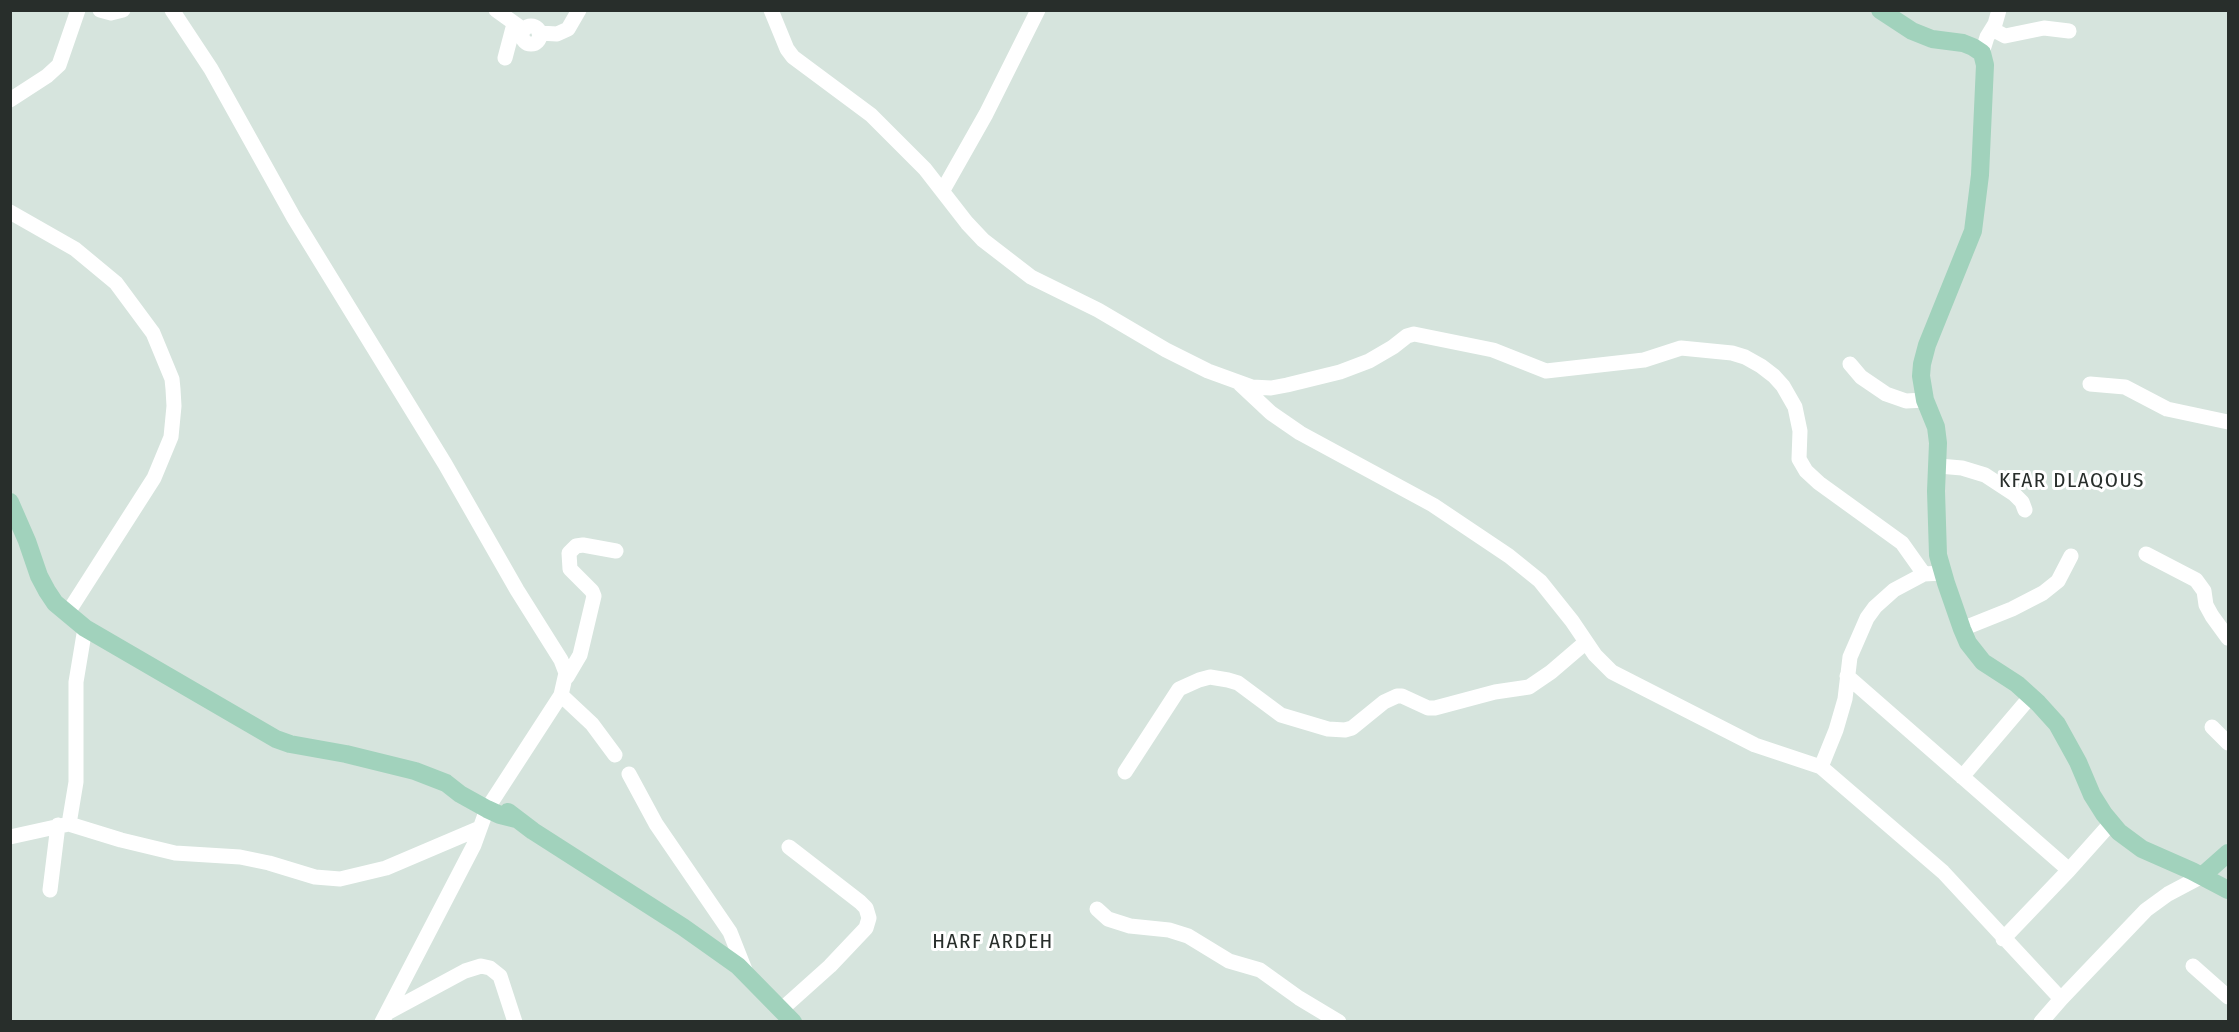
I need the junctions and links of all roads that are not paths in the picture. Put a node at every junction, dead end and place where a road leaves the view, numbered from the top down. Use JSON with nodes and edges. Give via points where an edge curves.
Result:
{"nodes":[{"id":1,"x":78,"y":10,"type":"edge"},
{"id":2,"x":100,"y":10,"type":"edge"},
{"id":3,"x":123,"y":10,"type":"edge"},
{"id":4,"x":172,"y":10,"type":"edge"},
{"id":5,"x":496,"y":10,"type":"edge"},
{"id":6,"x":579,"y":10,"type":"edge"},
{"id":7,"x":771,"y":10,"type":"edge"},
{"id":8,"x":1038,"y":10,"type":"edge"},
{"id":9,"x":1880,"y":10,"type":"edge"},
{"id":10,"x":1999,"y":10,"type":"edge"},
{"id":11,"x":519,"y":27,"type":"junction"},
{"id":12,"x":1992,"y":29,"type":"junction"},
{"id":13,"x":2069,"y":31,"type":"dead end"},
{"id":14,"x":1982,"y":53,"type":"junction"},
{"id":15,"x":505,"y":58,"type":"dead end"},
{"id":16,"x":10,"y":100,"type":"edge"},
{"id":17,"x":943,"y":190,"type":"junction"},
{"id":18,"x":10,"y":212,"type":"edge"},
{"id":19,"x":1851,"y":364,"type":"dead end"},
{"id":20,"x":1240,"y":384,"type":"junction"},
{"id":21,"x":2090,"y":384,"type":"dead end"},
{"id":22,"x":1925,"y":400,"type":"junction"},
{"id":23,"x":2229,"y":422,"type":"edge"},
{"id":24,"x":1939,"y":466,"type":"junction"},
{"id":25,"x":10,"y":502,"type":"edge"},
{"id":26,"x":2025,"y":510,"type":"dead end"},
{"id":27,"x":616,"y":551,"type":"dead end"},
{"id":28,"x":2146,"y":554,"type":"dead end"},
{"id":29,"x":2071,"y":556,"type":"dead end"},
{"id":30,"x":1942,"y":573,"type":"junction"},
{"id":31,"x":1924,"y":574,"type":"junction"},
{"id":32,"x":67,"y":614,"type":"junction"},
{"id":33,"x":85,"y":628,"type":"junction"},
{"id":34,"x":1962,"y":629,"type":"junction"},
{"id":35,"x":2229,"y":638,"type":"edge"},
{"id":36,"x":1586,"y":642,"type":"junction"},
{"id":37,"x":1847,"y":676,"type":"junction"},
{"id":38,"x":567,"y":677,"type":"junction"},
{"id":39,"x":561,"y":695,"type":"junction"},
{"id":40,"x":2031,"y":696,"type":"junction"},
{"id":41,"x":2211,"y":727,"type":"dead end"},
{"id":42,"x":2229,"y":743,"type":"edge"},
{"id":43,"x":615,"y":755,"type":"dead end"},
{"id":44,"x":1821,"y":767,"type":"junction"},
{"id":45,"x":1125,"y":772,"type":"dead end"},
{"id":46,"x":629,"y":774,"type":"dead end"},
{"id":47,"x":1962,"y":777,"type":"junction"},
{"id":48,"x":491,"y":804,"type":"junction"},
{"id":49,"x":2111,"y":823,"type":"junction"},
{"id":50,"x":64,"y":824,"type":"junction"},
{"id":51,"x":480,"y":828,"type":"junction"},
{"id":52,"x":10,"y":837,"type":"edge"},
{"id":53,"x":789,"y":847,"type":"dead end"},
{"id":54,"x":2229,"y":853,"type":"edge"},
{"id":55,"x":2069,"y":870,"type":"junction"},
{"id":56,"x":2202,"y":876,"type":"junction"},
{"id":57,"x":50,"y":890,"type":"dead end"},
{"id":58,"x":2229,"y":890,"type":"edge"},
{"id":59,"x":1097,"y":909,"type":"dead end"},
{"id":60,"x":2003,"y":939,"type":"junction"},
{"id":61,"x":2193,"y":966,"type":"dead end"},
{"id":62,"x":747,"y":975,"type":"junction"},
{"id":63,"x":2229,"y":997,"type":"edge"},
{"id":64,"x":2061,"y":999,"type":"junction"},
{"id":65,"x":787,"y":1015,"type":"edge"},
{"id":66,"x":384,"y":1017,"type":"edge"},
{"id":67,"x":515,"y":1022,"type":"edge"},
{"id":68,"x":1339,"y":1022,"type":"edge"},
{"id":69,"x":2041,"y":1022,"type":"edge"}],
"edges":[{"from":1,"to":16,"type":"street","via":[[58,65]]},
{"from":2,"to":3,"type":"street"},
{"from":4,"to":38,"type":"street","via":[[211,69],[294,218],[445,464],[561,660]]},
{"from":5,"to":11,"type":"street"},
{"from":6,"to":11,"type":"street","via":[[568,29],[557,34],[539,33],[536,42],[529,44]]},
{"from":7,"to":17,"type":"street","via":[[793,57],[871,115]]},
{"from":8,"to":17,"type":"street"},
{"from":9,"to":14,"type":"main road","via":[[1922,36],[1963,43]]},
{"from":10,"to":12,"type":"street"},
{"from":11,"to":15,"type":"street"},
{"from":12,"to":13,"type":"street","via":[[2005,36],[2044,28]]},
{"from":12,"to":14,"type":"street"},
{"from":14,"to":22,"type":"main road","via":[[1984,114],[1973,231],[1927,345],[1921,376]]},
{"from":17,"to":20,"type":"street","via":[[974,231],[1031,277],[1188,362]]},
{"from":18,"to":32,"type":"street","via":[[75,249],[116,283],[153,333],[172,379],[171,436],[164,456]]},
{"from":19,"to":22,"type":"street","via":[[1861,377],[1886,394],[1906,401]]},
{"from":20,"to":31,"type":"street","via":[[1271,388],[1340,372],[1369,361],[1414,333],[1493,350],[1546,371],[1655,358],[1682,348],[1732,353],[1761,366],[1783,386],[1795,407],[1800,431],[1799,459],[1806,471],[1902,543]]},
{"from":20,"to":36,"type":"street","via":[[1300,433],[1433,505],[1509,556],[1540,581]]},
{"from":21,"to":23,"type":"street","via":[[2125,387],[2168,409]]},
{"from":22,"to":24,"type":"main road","via":[[1936,427]]},
{"from":24,"to":26,"type":"street","via":[[1985,475],[2014,494]]},
{"from":24,"to":30,"type":"main road","via":[[1936,539]]},
{"from":25,"to":32,"type":"main road","via":[[39,576],[55,603]]},
{"from":27,"to":38,"type":"street","via":[[584,545],[569,553],[570,569],[594,596],[580,655]]},
{"from":28,"to":35,"type":"street","via":[[2196,580],[2212,616]]},
{"from":29,"to":34,"type":"street","via":[[2058,581],[2043,593]]},
{"from":30,"to":31,"type":"street"},
{"from":30,"to":34,"type":"main road"},
{"from":31,"to":37,"type":"street","via":[[1894,590],[1875,607],[1850,657]]},
{"from":32,"to":33,"type":"main road"},
{"from":33,"to":48,"type":"main road","via":[[276,739],[387,763],[446,783],[468,785]]},
{"from":33,"to":50,"type":"street","via":[[76,682],[76,782]]},
{"from":34,"to":40,"type":"main road","via":[[1983,662]]},
{"from":36,"to":44,"type":"street","via":[[1602,663],[1626,681],[1761,748]]},
{"from":36,"to":45,"type":"street","via":[[1528,687],[1435,708],[1397,696],[1352,728],[1338,731],[1281,715],[1238,683],[1210,677],[1199,680],[1179,689]]},
{"from":37,"to":44,"type":"street","via":[[1845,699]]},
{"from":37,"to":47,"type":"street"},
{"from":38,"to":39,"type":"street"},
{"from":39,"to":43,"type":"street","via":[[592,724]]},
{"from":39,"to":48,"type":"street"},
{"from":40,"to":47,"type":"street"},
{"from":40,"to":49,"type":"main road","via":[[2064,735],[2092,795]]},
{"from":41,"to":42,"type":"street"},
{"from":44,"to":60,"type":"street","via":[[1943,872]]},
{"from":46,"to":62,"type":"street","via":[[656,825],[730,933]]},
{"from":47,"to":55,"type":"street"},
{"from":48,"to":51,"type":"street"},
{"from":48,"to":62,"type":"main road","via":[[500,815],[516,819],[699,938]]},
{"from":49,"to":55,"type":"street"},
{"from":49,"to":56,"type":"main road","via":[[2142,849]]},
{"from":50,"to":51,"type":"street","via":[[176,853],[240,857],[329,879],[386,868]]},
{"from":50,"to":52,"type":"street"},
{"from":50,"to":57,"type":"street"},
{"from":51,"to":66,"type":"street"},
{"from":53,"to":65,"type":"street","via":[[860,902],[869,918],[866,927]]},
{"from":54,"to":56,"type":"main road"},
{"from":55,"to":60,"type":"street"},
{"from":56,"to":58,"type":"main road"},
{"from":56,"to":64,"type":"street","via":[[2154,902]]},
{"from":59,"to":68,"type":"street","via":[[1108,919],[1130,926],[1188,936],[1229,961],[1260,970]]},
{"from":60,"to":64,"type":"street"},
{"from":61,"to":63,"type":"street"},
{"from":62,"to":65,"type":"main road"},
{"from":64,"to":69,"type":"street"},
{"from":66,"to":67,"type":"street","via":[[465,970],[482,966],[500,976]]}]}
